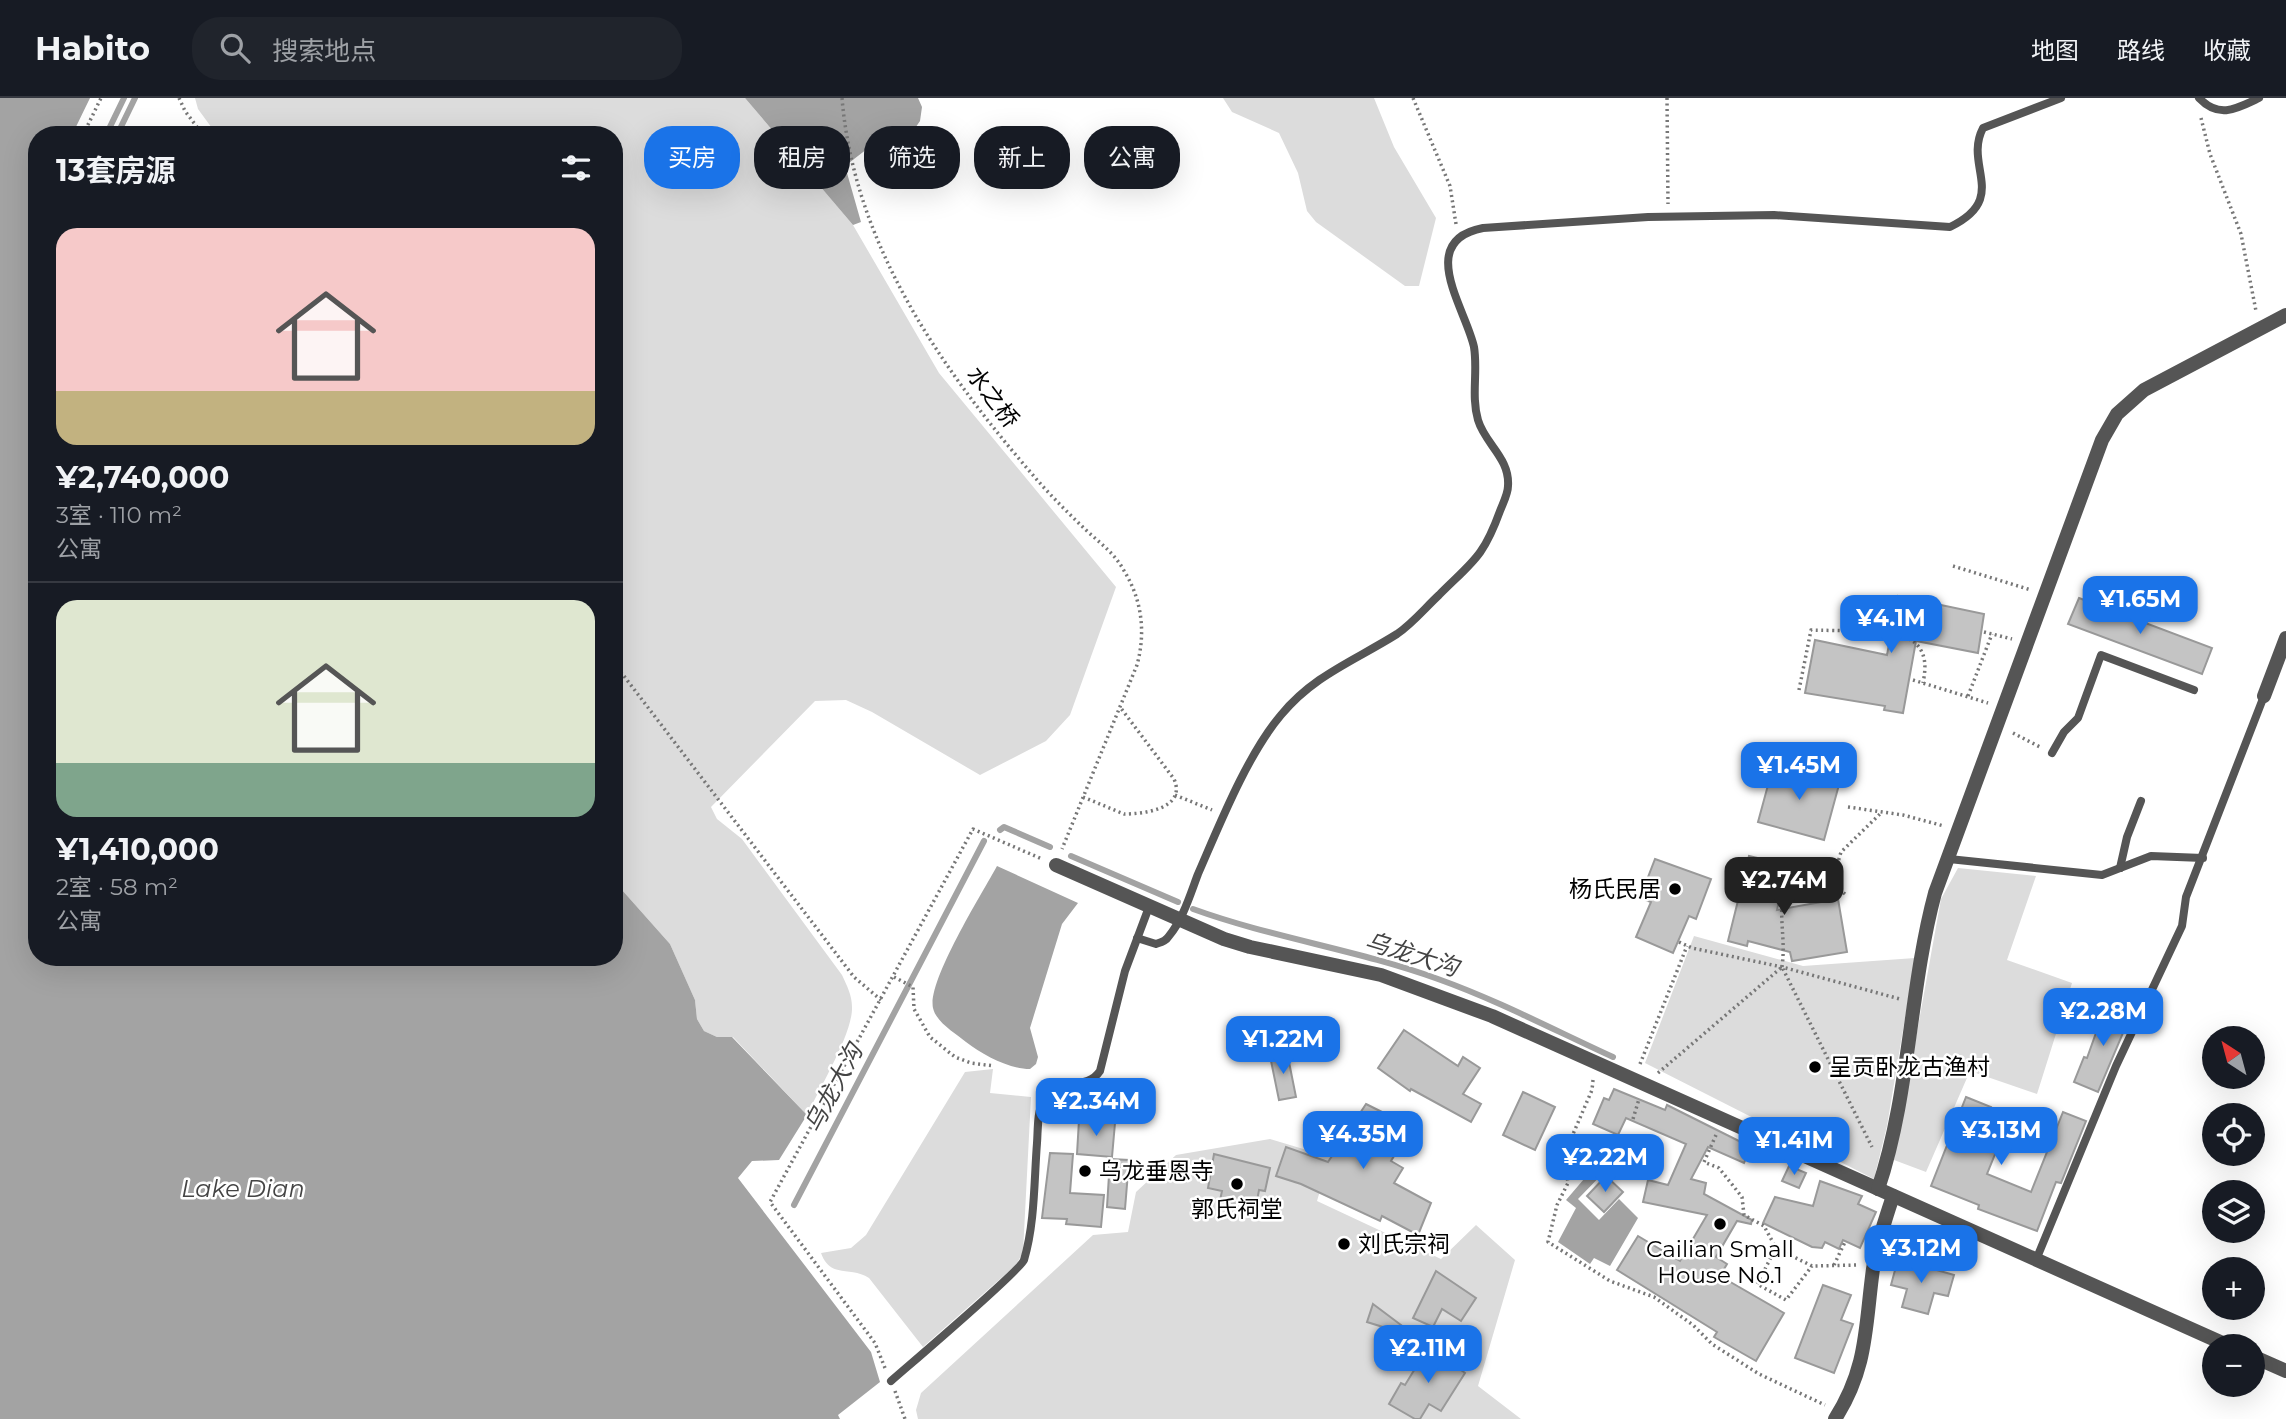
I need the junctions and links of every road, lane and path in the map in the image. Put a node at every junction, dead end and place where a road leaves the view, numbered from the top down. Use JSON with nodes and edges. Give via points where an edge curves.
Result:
{"nodes":[{"id":1,"x":101,"y":98,"type":"edge"},
{"id":2,"x":179,"y":98,"type":"edge"},
{"id":3,"x":842,"y":98,"type":"edge"},
{"id":4,"x":1413,"y":98,"type":"edge"},
{"id":5,"x":1667,"y":98,"type":"edge"},
{"id":6,"x":2061,"y":98,"type":"edge"},
{"id":7,"x":2259,"y":98,"type":"edge"},
{"id":8,"x":2201,"y":100,"type":"edge"},
{"id":9,"x":87,"y":126,"type":"edge"},
{"id":10,"x":196,"y":126,"type":"edge"},
{"id":11,"x":1668,"y":217,"type":"junction"},
{"id":12,"x":1460,"y":237,"type":"junction"},
{"id":13,"x":2286,"y":315,"type":"edge"},
{"id":14,"x":2265,"y":326,"type":"junction"},
{"id":15,"x":1953,"y":566,"type":"dead end"},
{"id":16,"x":2045,"y":596,"type":"junction"},
{"id":17,"x":1984,"y":632,"type":"dead end"},
{"id":18,"x":1992,"y":634,"type":"junction"},
{"id":19,"x":2286,"y":638,"type":"edge"},
{"id":20,"x":2028,"y":644,"type":"junction"},
{"id":21,"x":623,"y":675,"type":"edge"},
{"id":22,"x":1913,"y":680,"type":"dead end"},
{"id":23,"x":1923,"y":683,"type":"junction"},
{"id":24,"x":1799,"y":690,"type":"dead end"},
{"id":25,"x":2194,"y":690,"type":"dead end"},
{"id":26,"x":1968,"y":696,"type":"junction"},
{"id":27,"x":2264,"y":696,"type":"joint"},
{"id":28,"x":1120,"y":707,"type":"junction"},
{"id":29,"x":2004,"y":709,"type":"junction"},
{"id":30,"x":2019,"y":737,"type":"dead end"},
{"id":31,"x":2052,"y":752,"type":"joint"},
{"id":32,"x":1175,"y":795,"type":"junction"},
{"id":33,"x":1083,"y":797,"type":"junction"},
{"id":34,"x":2141,"y":801,"type":"dead end"},
{"id":35,"x":1848,"y":807,"type":"dead end"},
{"id":36,"x":1882,"y":812,"type":"junction"},
{"id":37,"x":1224,"y":815,"type":"junction"},
{"id":38,"x":1959,"y":831,"type":"junction"},
{"id":39,"x":2203,"y":858,"type":"junction"},
{"id":40,"x":1949,"y":859,"type":"junction"},
{"id":41,"x":1056,"y":865,"type":"junction"},
{"id":42,"x":2120,"y":868,"type":"junction"},
{"id":43,"x":1834,"y":871,"type":"junction"},
{"id":44,"x":1830,"y":881,"type":"junction"},
{"id":45,"x":1845,"y":894,"type":"dead end"},
{"id":46,"x":1828,"y":897,"type":"dead end"},
{"id":47,"x":1149,"y":907,"type":"junction"},
{"id":48,"x":1179,"y":919,"type":"junction"},
{"id":49,"x":1137,"y":939,"type":"junction"},
{"id":50,"x":1679,"y":942,"type":"dead end"},
{"id":51,"x":1687,"y":946,"type":"junction"},
{"id":52,"x":1782,"y":967,"type":"junction"},
{"id":53,"x":894,"y":976,"type":"junction"},
{"id":54,"x":881,"y":1000,"type":"junction"},
{"id":55,"x":1913,"y":1003,"type":"junction"},
{"id":56,"x":1640,"y":1062,"type":"dead end"},
{"id":57,"x":1599,"y":1063,"type":"junction"},
{"id":58,"x":994,"y":1066,"type":"dead end"},
{"id":59,"x":1645,"y":1083,"type":"junction"},
{"id":60,"x":1723,"y":1119,"type":"junction"},
{"id":61,"x":1884,"y":1170,"type":"junction"},
{"id":62,"x":1878,"y":1189,"type":"junction"},
{"id":63,"x":1893,"y":1196,"type":"junction"},
{"id":64,"x":1938,"y":1216,"type":"junction"},
{"id":65,"x":1845,"y":1242,"type":"dead end"},
{"id":66,"x":1776,"y":1248,"type":"junction"},
{"id":67,"x":2036,"y":1259,"type":"junction"},
{"id":68,"x":1924,"y":1262,"type":"dead end"},
{"id":69,"x":1812,"y":1266,"type":"junction"},
{"id":70,"x":1833,"y":1266,"type":"junction"},
{"id":71,"x":1874,"y":1266,"type":"junction"},
{"id":72,"x":2202,"y":1334,"type":"edge"},
{"id":73,"x":2265,"y":1362,"type":"edge"},
{"id":74,"x":2286,"y":1371,"type":"edge"},
{"id":75,"x":891,"y":1381,"type":"junction"},
{"id":76,"x":1837,"y":1415,"type":"edge"},
{"id":77,"x":905,"y":1419,"type":"edge"}],
"edges":[{"from":1,"to":9,"type":"path"},
{"from":2,"to":10,"type":"path"},
{"from":3,"to":28,"type":"path","name":"水之桥","via":[[860,197],[881,252],[911,309],[1008,445],[1113,555],[1131,584],[1140,609],[1142,637],[1137,666]]},
{"from":4,"to":12,"type":"path","via":[[1450,186]]},
{"from":5,"to":11,"type":"path"},
{"from":6,"to":11,"type":"lane","via":[[1983,128],[1978,138],[1983,190],[1971,213],[1950,227],[1774,215]]},
{"from":7,"to":8,"type":"lane","via":[[2231,112],[2218,111]]},
{"from":8,"to":14,"type":"path","via":[[2203,134],[2234,214],[2256,311]]},
{"from":11,"to":12,"type":"lane","via":[[1483,228]]},
{"from":12,"to":37,"type":"lane","via":[[1450,254],[1452,294],[1474,346],[1479,423],[1501,456],[1508,479],[1490,539],[1472,565],[1416,618],[1330,671],[1288,708],[1265,737]]},
{"from":13,"to":14,"type":"street"},
{"from":14,"to":16,"type":"street","via":[[2144,390],[2117,414],[2102,440]]},
{"from":15,"to":16,"type":"path"},
{"from":16,"to":20,"type":"street"},
{"from":17,"to":18,"type":"path"},
{"from":18,"to":20,"type":"path"},
{"from":18,"to":26,"type":"path"},
{"from":19,"to":27,"type":"street"},
{"from":20,"to":29,"type":"street"},
{"from":21,"to":54,"type":"path","via":[[854,977]]},
{"from":22,"to":23,"type":"path"},
{"from":23,"to":24,"type":"path","via":[[1926,662],[1919,648],[1906,638],[1811,630]]},
{"from":23,"to":26,"type":"path"},
{"from":25,"to":31,"type":"lane","via":[[2101,654],[2078,718]]},
{"from":26,"to":29,"type":"path"},
{"from":27,"to":39,"type":"lane"},
{"from":28,"to":32,"type":"path","via":[[1174,779]]},
{"from":28,"to":33,"type":"path","name":"水之桥"},
{"from":29,"to":38,"type":"street"},
{"from":30,"to":31,"type":"path"},
{"from":32,"to":33,"type":"path","via":[[1161,810],[1131,814]]},
{"from":32,"to":37,"type":"path"},
{"from":33,"to":41,"type":"path","name":"水之桥"},
{"from":34,"to":42,"type":"lane"},
{"from":35,"to":36,"type":"path"},
{"from":36,"to":38,"type":"path"},
{"from":36,"to":43,"type":"path","via":[[1841,852]]},
{"from":37,"to":48,"type":"lane"},
{"from":38,"to":40,"type":"street"},
{"from":39,"to":42,"type":"lane","via":[[2151,856]]},
{"from":39,"to":67,"type":"lane","via":[[2186,897],[2182,926],[2116,1066]]},
{"from":40,"to":42,"type":"lane","via":[[2102,875]]},
{"from":40,"to":55,"type":"street","via":[[1923,937]]},
{"from":41,"to":47,"type":"street"},
{"from":41,"to":53,"type":"path","via":[[973,829]]},
{"from":43,"to":44,"type":"path"},
{"from":43,"to":52,"type":"path","via":[[1826,871],[1807,885],[1784,889]]},
{"from":44,"to":45,"type":"path"},
{"from":44,"to":46,"type":"path"},
{"from":47,"to":48,"type":"street"},
{"from":47,"to":49,"type":"lane"},
{"from":48,"to":49,"type":"lane","via":[[1165,941],[1150,944]]},
{"from":48,"to":57,"type":"street","via":[[1250,947],[1381,975],[1437,994]]},
{"from":49,"to":75,"type":"lane","via":[[1100,1070],[1086,1083],[1058,1087],[1040,1110],[1024,1263]]},
{"from":50,"to":51,"type":"path"},
{"from":51,"to":52,"type":"path"},
{"from":51,"to":56,"type":"path"},
{"from":52,"to":55,"type":"path"},
{"from":52,"to":59,"type":"path"},
{"from":52,"to":61,"type":"path"},
{"from":53,"to":54,"type":"path"},
{"from":53,"to":58,"type":"path","via":[[913,987],[914,1009],[930,1037],[955,1057]]},
{"from":54,"to":75,"type":"path","via":[[770,1202],[874,1343]]},
{"from":55,"to":61,"type":"street"},
{"from":57,"to":59,"type":"street"},
{"from":57,"to":76,"type":"path","via":[[1564,1155],[1568,1183],[1548,1242],[1611,1281],[1654,1297],[1712,1345]]},
{"from":59,"to":60,"type":"street"},
{"from":60,"to":62,"type":"street"},
{"from":60,"to":66,"type":"path","via":[[1704,1162],[1719,1168],[1742,1197],[1744,1214],[1764,1226]]},
{"from":61,"to":62,"type":"street"},
{"from":62,"to":63,"type":"street"},
{"from":63,"to":64,"type":"street"},
{"from":63,"to":71,"type":"street"},
{"from":64,"to":67,"type":"street"},
{"from":64,"to":68,"type":"path"},
{"from":65,"to":70,"type":"path"},
{"from":66,"to":69,"type":"path"},
{"from":66,"to":69,"type":"path","via":[[1757,1284],[1786,1300]]},
{"from":67,"to":72,"type":"street"},
{"from":69,"to":70,"type":"path"},
{"from":70,"to":71,"type":"path"},
{"from":71,"to":76,"type":"street","via":[[1860,1369]]},
{"from":73,"to":74,"type":"street"},
{"from":75,"to":77,"type":"path"}]}
